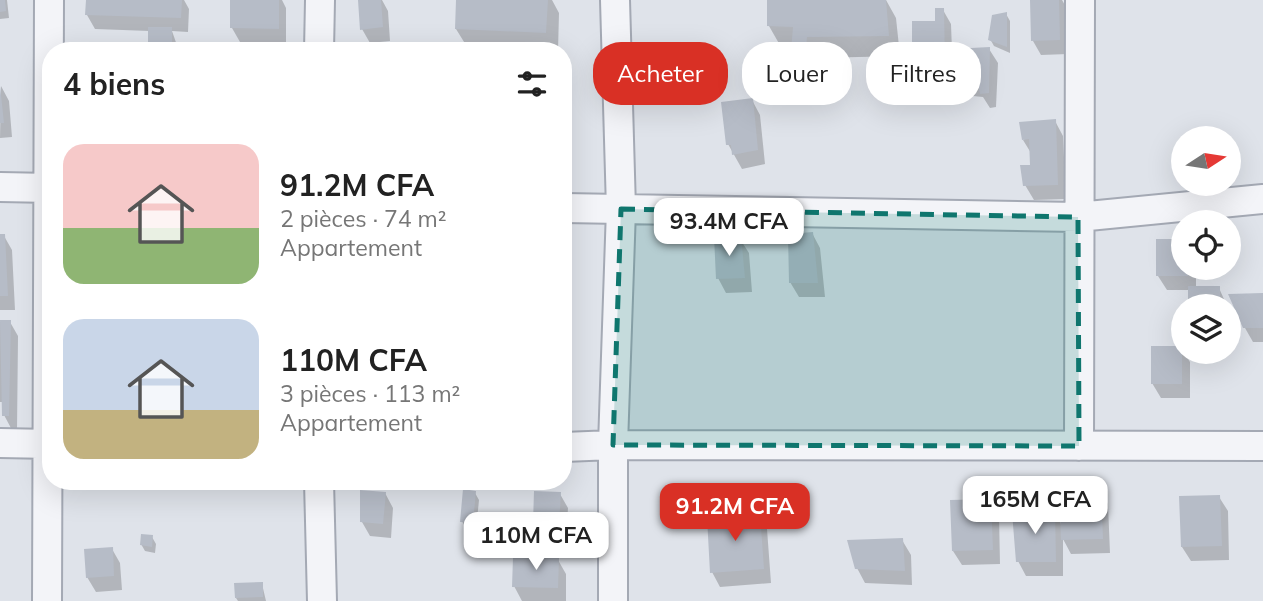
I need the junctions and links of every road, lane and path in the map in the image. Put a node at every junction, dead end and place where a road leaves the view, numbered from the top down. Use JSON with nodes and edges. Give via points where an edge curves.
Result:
{"nodes":[{"id":1,"x":49,"y":0,"type":"edge"},
{"id":2,"x":320,"y":0,"type":"edge"},
{"id":3,"x":615,"y":0,"type":"edge"},
{"id":4,"x":1080,"y":0,"type":"edge"},
{"id":5,"x":49,"y":42,"type":"edge"},
{"id":6,"x":319,"y":42,"type":"edge"},
{"id":7,"x":0,"y":187,"type":"edge"},
{"id":8,"x":42,"y":188,"type":"edge"},
{"id":9,"x":1263,"y":199,"type":"edge"},
{"id":10,"x":572,"y":208,"type":"edge"},
{"id":11,"x":621,"y":209,"type":"junction"},
{"id":12,"x":1078,"y":217,"type":"junction"},
{"id":13,"x":0,"y":443,"type":"edge"},
{"id":14,"x":42,"y":443,"type":"edge"},
{"id":15,"x":613,"y":445,"type":"junction"},
{"id":16,"x":1079,"y":446,"type":"junction"},
{"id":17,"x":1263,"y":446,"type":"edge"},
{"id":18,"x":572,"y":447,"type":"edge"},
{"id":19,"x":48,"y":490,"type":"edge"},
{"id":20,"x":320,"y":490,"type":"edge"},
{"id":21,"x":47,"y":601,"type":"edge"},
{"id":22,"x":322,"y":601,"type":"edge"},
{"id":23,"x":612,"y":601,"type":"edge"}],
"edges":[{"from":1,"to":5,"type":"street"},
{"from":2,"to":6,"type":"street"},
{"from":3,"to":11,"type":"street"},
{"from":4,"to":12,"type":"street"},
{"from":7,"to":8,"type":"street"},
{"from":9,"to":12,"type":"street"},
{"from":10,"to":11,"type":"street"},
{"from":11,"to":12,"type":"street"},
{"from":11,"to":15,"type":"street"},
{"from":12,"to":16,"type":"street"},
{"from":13,"to":14,"type":"street"},
{"from":15,"to":16,"type":"street"},
{"from":15,"to":18,"type":"street"},
{"from":15,"to":23,"type":"street"},
{"from":16,"to":17,"type":"street"},
{"from":19,"to":21,"type":"street"},
{"from":20,"to":22,"type":"street"}]}
